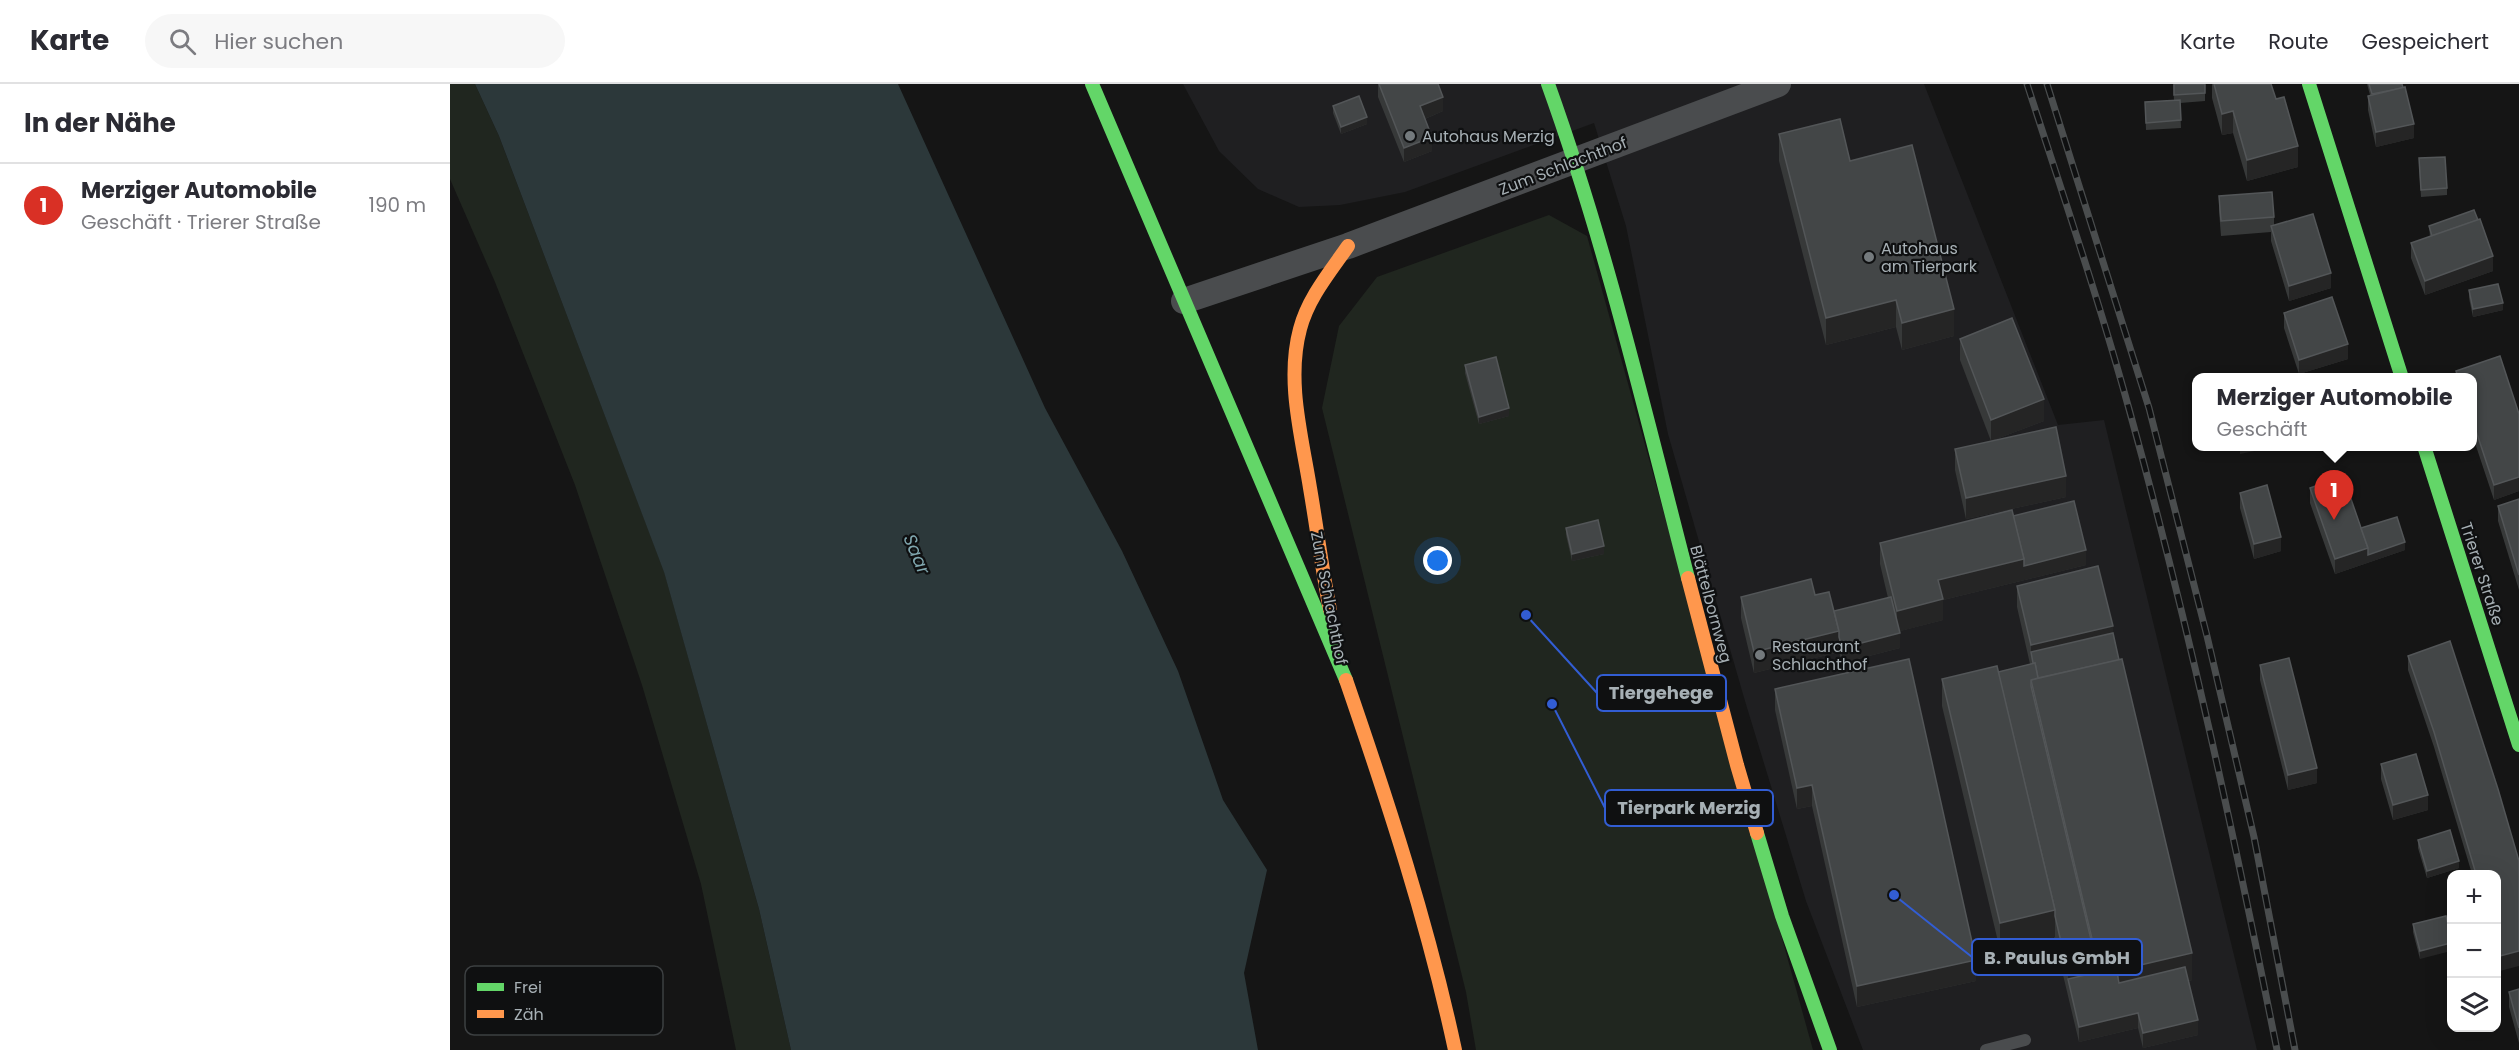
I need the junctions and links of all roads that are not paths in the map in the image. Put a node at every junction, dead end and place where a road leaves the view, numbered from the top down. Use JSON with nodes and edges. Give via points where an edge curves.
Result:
{"nodes":[{"id":1,"x":1092,"y":84,"type":"edge"},
{"id":2,"x":1548,"y":84,"type":"edge"},
{"id":3,"x":1778,"y":84,"type":"edge"},
{"id":4,"x":2309,"y":84,"type":"edge"},
{"id":5,"x":1576,"y":162,"type":"junction"},
{"id":6,"x":1348,"y":246,"type":"junction"},
{"id":7,"x":1184,"y":301,"type":"junction"},
{"id":8,"x":2400,"y":373,"type":"edge"},
{"id":9,"x":2425,"y":451,"type":"edge"},
{"id":10,"x":1344,"y":676,"type":"junction"},
{"id":11,"x":2519,"y":745,"type":"edge"},
{"id":12,"x":2025,"y":1040,"type":"dead end"},
{"id":13,"x":1455,"y":1050,"type":"edge"},
{"id":14,"x":1830,"y":1050,"type":"edge"},
{"id":15,"x":1986,"y":1050,"type":"edge"}],
"edges":[{"from":1,"to":7,"type":"street"},
{"from":2,"to":5,"type":"street","name":"Blättelbornweg"},
{"from":3,"to":5,"type":"street","name":"Zum Schlachthof"},
{"from":4,"to":8,"type":"street"},
{"from":5,"to":6,"type":"street","name":"Zum Schlachthof"},
{"from":5,"to":14,"type":"street","name":"Blättelbornweg","via":[[1602,246],[1737,765],[1782,916]]},
{"from":6,"to":7,"type":"street","name":"Zum Schlachthof"},
{"from":6,"to":10,"type":"street","name":"Zum Schlachthof","via":[[1322,283],[1300,328],[1296,350],[1296,384],[1317,541]]},
{"from":7,"to":10,"type":"street"},
{"from":9,"to":11,"type":"street","name":"Trierer Straße"},
{"from":10,"to":13,"type":"street","via":[[1414,890]]},
{"from":12,"to":15,"type":"lane"}]}
